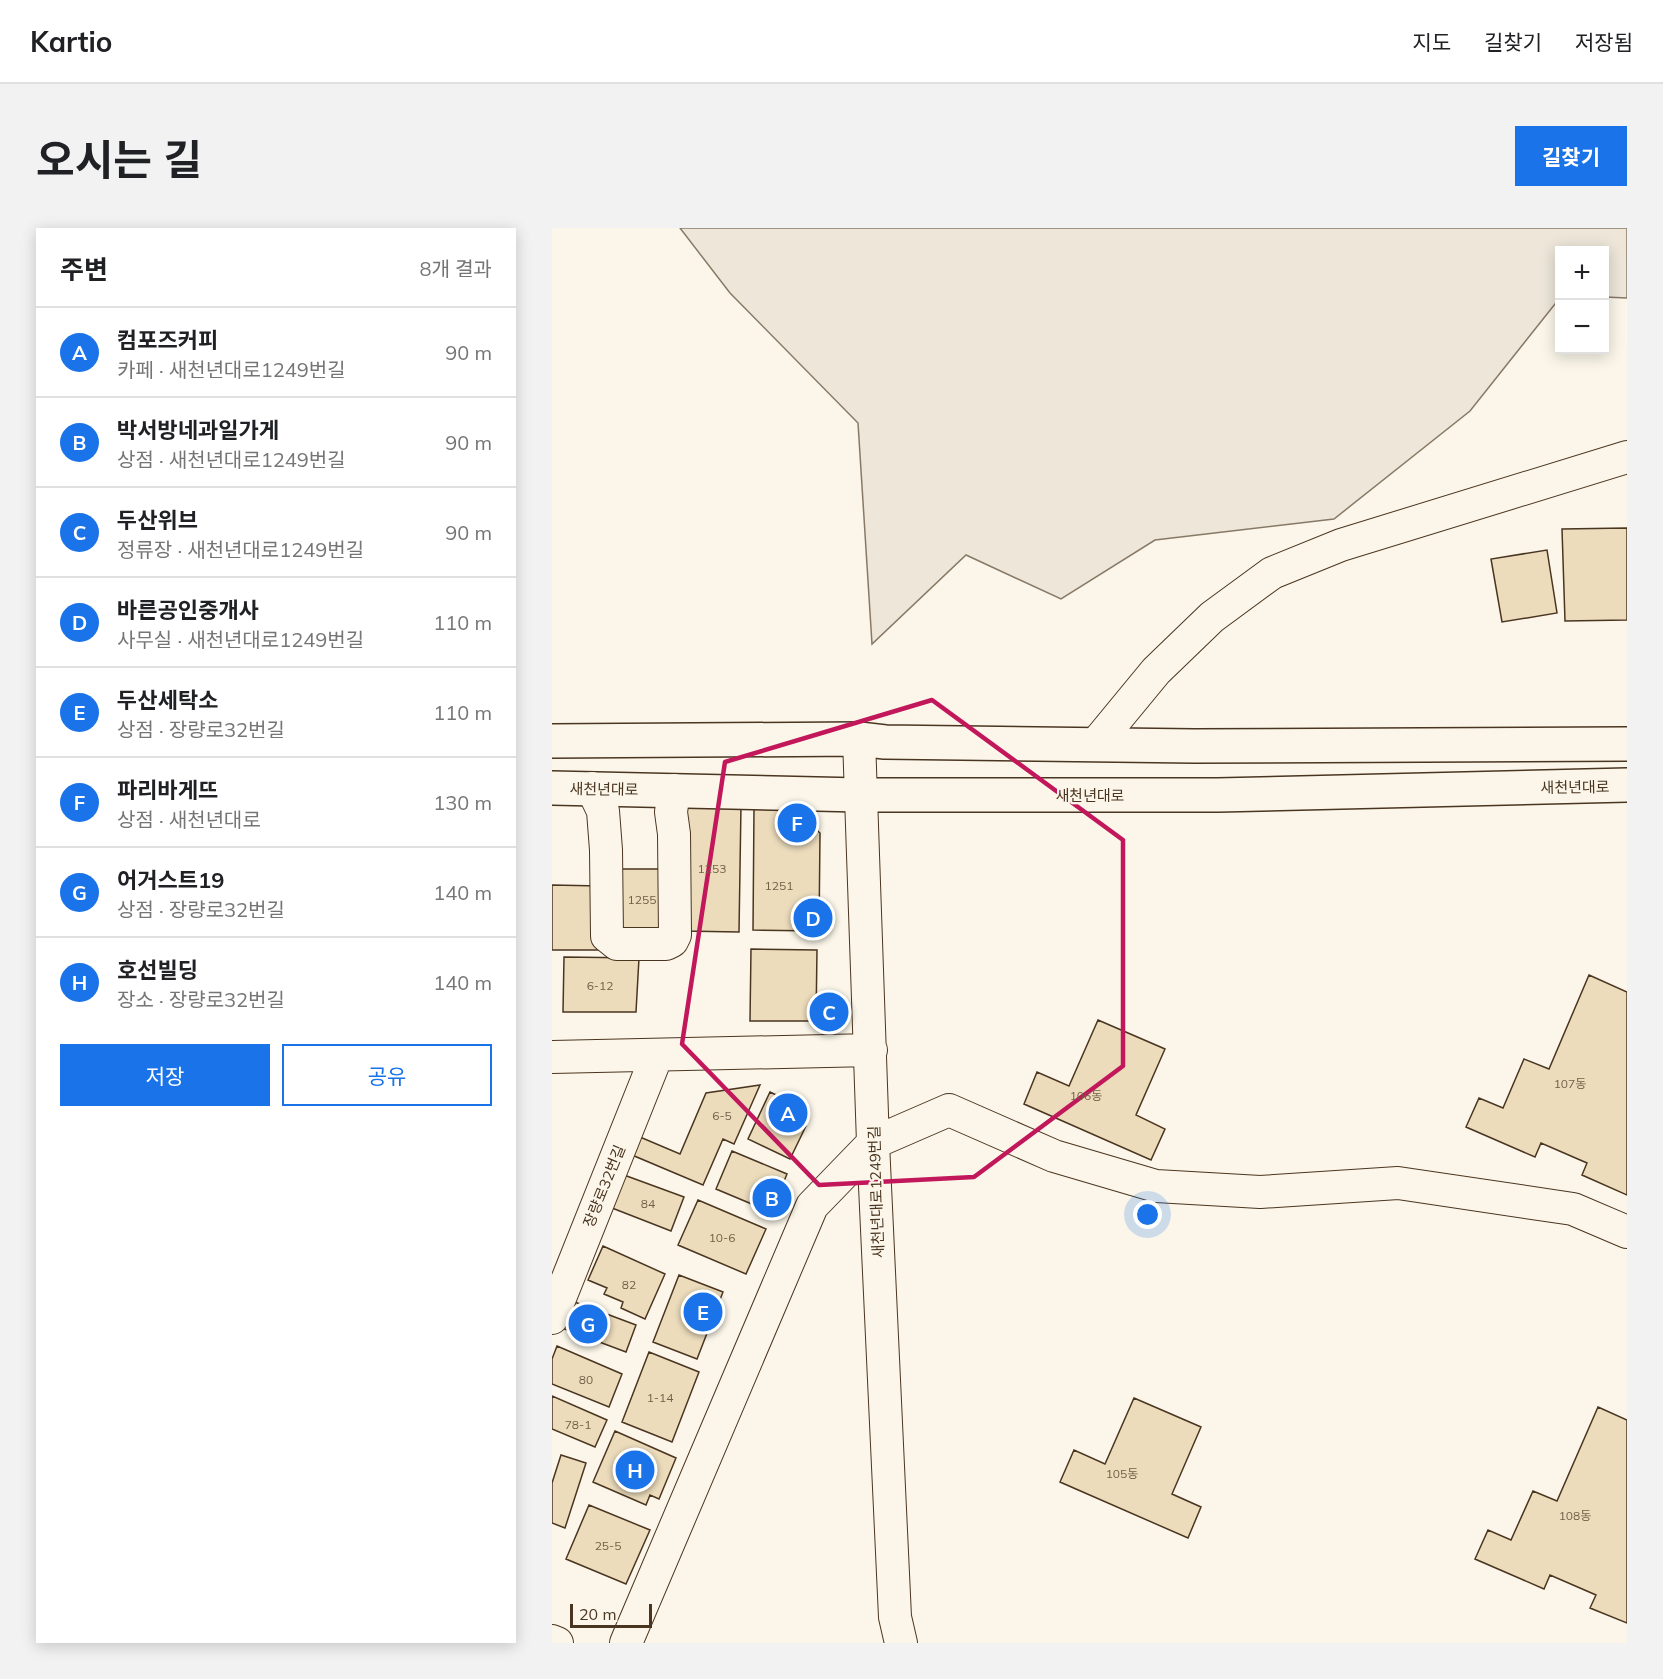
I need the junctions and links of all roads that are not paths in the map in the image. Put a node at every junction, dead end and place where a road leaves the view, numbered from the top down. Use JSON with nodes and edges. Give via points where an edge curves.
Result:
{"nodes":[{"id":1,"x":1627,"y":457,"type":"edge"},
{"id":2,"x":859,"y":739,"type":"junction"},
{"id":3,"x":552,"y":741,"type":"edge"},
{"id":4,"x":1627,"y":744,"type":"edge"},
{"id":5,"x":1095,"y":745,"type":"junction"},
{"id":6,"x":1627,"y":785,"type":"edge"},
{"id":7,"x":552,"y":788,"type":"edge"},
{"id":8,"x":592,"y":788,"type":"junction"},
{"id":9,"x":674,"y":790,"type":"junction"},
{"id":10,"x":860,"y":795,"type":"junction"},
{"id":11,"x":871,"y":1050,"type":"junction"},
{"id":12,"x":657,"y":1055,"type":"junction"},
{"id":13,"x":552,"y":1057,"type":"edge"},
{"id":14,"x":873,"y":1143,"type":"junction"},
{"id":15,"x":1627,"y":1233,"type":"edge"},
{"id":16,"x":552,"y":1318,"type":"edge"},
{"id":17,"x":552,"y":1641,"type":"edge"},
{"id":18,"x":557,"y":1643,"type":"edge"},
{"id":19,"x":626,"y":1643,"type":"edge"},
{"id":20,"x":900,"y":1643,"type":"edge"}],
"edges":[{"from":1,"to":5,"type":"street","via":[[1341,545],[1272,573],[1212,616],[1156,671]]},
{"from":2,"to":3,"type":"main road"},
{"from":2,"to":5,"type":"main road"},
{"from":2,"to":10,"type":"street","name":"새천년대로1249번길"},
{"from":4,"to":5,"type":"main road"},
{"from":6,"to":10,"type":"main road","name":"새천년대로","via":[[1218,795]]},
{"from":7,"to":8,"type":"main road","name":"새천년대로"},
{"from":8,"to":9,"type":"main road","name":"새천년대로"},
{"from":8,"to":9,"type":"street","via":[[603,811],[607,936],[617,944],[666,944],[675,935],[671,812]]},
{"from":9,"to":10,"type":"main road","name":"새천년대로"},
{"from":10,"to":11,"type":"street","name":"새천년대로1249번길"},
{"from":11,"to":12,"type":"street"},
{"from":11,"to":14,"type":"street","name":"새천년대로1249번길"},
{"from":12,"to":13,"type":"street"},
{"from":12,"to":16,"type":"street","name":"장량로32번길"},
{"from":14,"to":15,"type":"street","via":[[949,1110],[1054,1156],[1156,1186],[1260,1192],[1398,1183],[1573,1209]]},
{"from":14,"to":19,"type":"street","via":[[812,1206]]},
{"from":14,"to":20,"type":"street","name":"새천년대로1249번길","via":[[895,1617]]},
{"from":17,"to":18,"type":"street"}]}
